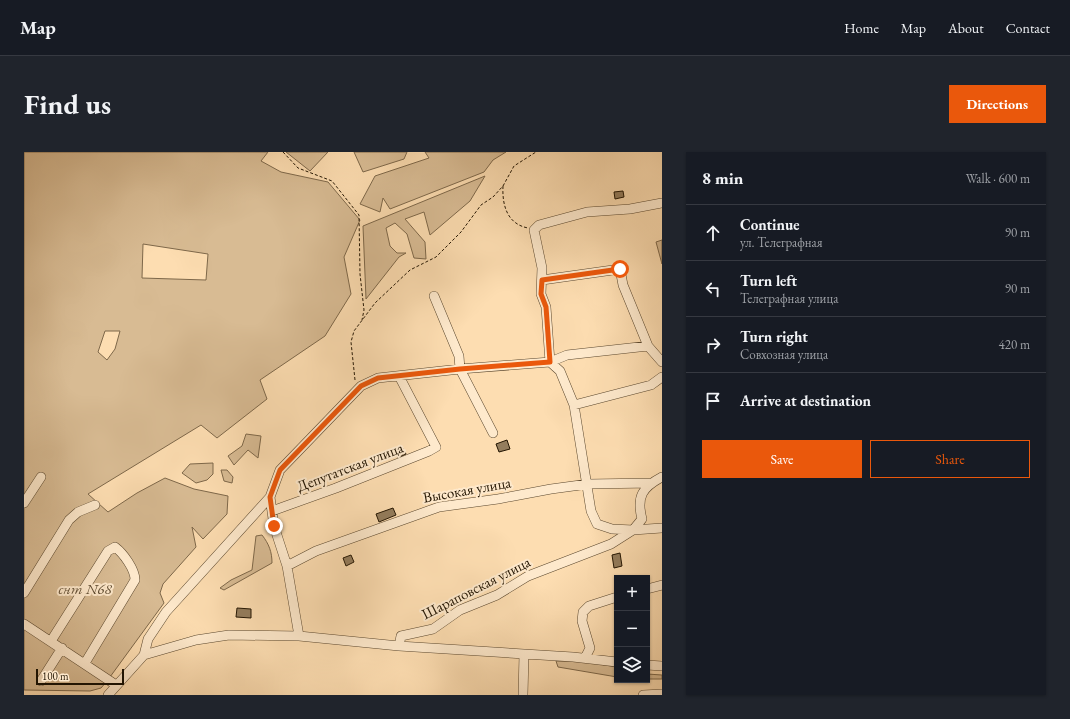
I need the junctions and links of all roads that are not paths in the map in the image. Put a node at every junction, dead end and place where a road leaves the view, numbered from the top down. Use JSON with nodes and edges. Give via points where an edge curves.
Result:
{"nodes":[{"id":1,"x":662,"y":203,"type":"edge"},
{"id":2,"x":542,"y":280,"type":"junction"},
{"id":3,"x":434,"y":296,"type":"dead end"},
{"id":4,"x":648,"y":346,"type":"junction"},
{"id":5,"x":550,"y":362,"type":"junction"},
{"id":6,"x":662,"y":362,"type":"edge"},
{"id":7,"x":460,"y":369,"type":"junction"},
{"id":8,"x":399,"y":376,"type":"junction"},
{"id":9,"x":662,"y":377,"type":"edge"},
{"id":10,"x":574,"y":405,"type":"junction"},
{"id":11,"x":493,"y":433,"type":"dead end"},
{"id":12,"x":662,"y":476,"type":"edge"},
{"id":13,"x":41,"y":477,"type":"dead end"},
{"id":14,"x":662,"y":482,"type":"edge"},
{"id":15,"x":588,"y":484,"type":"junction"},
{"id":16,"x":649,"y":484,"type":"junction"},
{"id":17,"x":270,"y":497,"type":"junction"},
{"id":18,"x":24,"y":503,"type":"edge"},
{"id":19,"x":95,"y":505,"type":"dead end"},
{"id":20,"x":272,"y":510,"type":"junction"},
{"id":21,"x":642,"y":519,"type":"junction"},
{"id":22,"x":659,"y":527,"type":"edge"},
{"id":23,"x":633,"y":530,"type":"junction"},
{"id":24,"x":287,"y":566,"type":"junction"},
{"id":25,"x":662,"y":585,"type":"edge"},
{"id":26,"x":650,"y":588,"type":"edge"},
{"id":27,"x":24,"y":593,"type":"edge"},
{"id":28,"x":614,"y":598,"type":"edge"},
{"id":29,"x":26,"y":628,"type":"edge"},
{"id":30,"x":299,"y":636,"type":"junction"},
{"id":31,"x":51,"y":641,"type":"junction"},
{"id":32,"x":399,"y":646,"type":"junction"},
{"id":33,"x":62,"y":648,"type":"junction"},
{"id":34,"x":524,"y":654,"type":"junction"},
{"id":35,"x":144,"y":655,"type":"junction"},
{"id":36,"x":586,"y":658,"type":"junction"},
{"id":37,"x":614,"y":662,"type":"edge"},
{"id":38,"x":85,"y":663,"type":"junction"},
{"id":39,"x":650,"y":665,"type":"edge"},
{"id":40,"x":662,"y":666,"type":"edge"},
{"id":41,"x":41,"y":681,"type":"dead end"},
{"id":42,"x":116,"y":685,"type":"junction"},
{"id":43,"x":662,"y":694,"type":"edge"},
{"id":44,"x":108,"y":695,"type":"edge"},
{"id":45,"x":523,"y":695,"type":"edge"},
{"id":46,"x":643,"y":695,"type":"edge"}],
"edges":[{"from":1,"to":2,"type":"street","via":[[630,209],[587,212],[539,225],[534,230]]},
{"from":2,"to":4,"type":"street","via":[[620,269],[623,285]]},
{"from":2,"to":5,"type":"street","via":[[541,294],[546,307]]},
{"from":3,"to":7,"type":"street","via":[[459,356]]},
{"from":4,"to":5,"type":"street","via":[[567,355]]},
{"from":4,"to":6,"type":"street"},
{"from":5,"to":7,"type":"street"},
{"from":5,"to":10,"type":"street","via":[[560,371]]},
{"from":7,"to":8,"type":"street"},
{"from":7,"to":11,"type":"street"},
{"from":8,"to":17,"type":"street","via":[[378,378],[361,386],[280,470]]},
{"from":8,"to":20,"type":"street","name":"Депутатская улица","via":[[436,447],[336,488]]},
{"from":9,"to":10,"type":"street","via":[[651,385]]},
{"from":10,"to":15,"type":"street"},
{"from":12,"to":16,"type":"street"},
{"from":13,"to":18,"type":"street"},
{"from":14,"to":16,"type":"street","name":"Высокая улица"},
{"from":15,"to":16,"type":"street","name":"Высокая улица"},
{"from":15,"to":23,"type":"street","via":[[591,511],[597,524],[612,530]]},
{"from":15,"to":24,"type":"street","name":"Высокая улица","via":[[439,507],[316,551]]},
{"from":16,"to":21,"type":"street","via":[[641,495],[639,508]]},
{"from":17,"to":20,"type":"street"},
{"from":17,"to":35,"type":"street","via":[[166,612],[148,639]]},
{"from":19,"to":27,"type":"street","via":[[78,512],[69,520]]},
{"from":20,"to":24,"type":"street","via":[[274,526]]},
{"from":21,"to":22,"type":"street"},
{"from":21,"to":23,"type":"street"},
{"from":22,"to":23,"type":"street","name":"Шараповская улица"},
{"from":23,"to":32,"type":"street","name":"Шараповская улица","via":[[611,544],[528,576],[497,595],[460,610],[433,629],[401,636]]},
{"from":24,"to":30,"type":"street"},
{"from":25,"to":26,"type":"street"},
{"from":28,"to":36,"type":"street","via":[[589,606],[583,612],[582,621],[590,648]]},
{"from":29,"to":31,"type":"street"},
{"from":30,"to":32,"type":"street"},
{"from":30,"to":35,"type":"street","via":[[215,637]]},
{"from":31,"to":33,"type":"street"},
{"from":31,"to":38,"type":"street","via":[[108,551],[115,547],[135,574],[135,580]]},
{"from":32,"to":34,"type":"street"},
{"from":33,"to":38,"type":"street"},
{"from":33,"to":41,"type":"street"},
{"from":34,"to":36,"type":"street"},
{"from":34,"to":45,"type":"street"},
{"from":35,"to":42,"type":"street"},
{"from":36,"to":37,"type":"street"},
{"from":38,"to":42,"type":"street"},
{"from":39,"to":40,"type":"street"},
{"from":42,"to":44,"type":"street"},
{"from":43,"to":46,"type":"street"}]}
